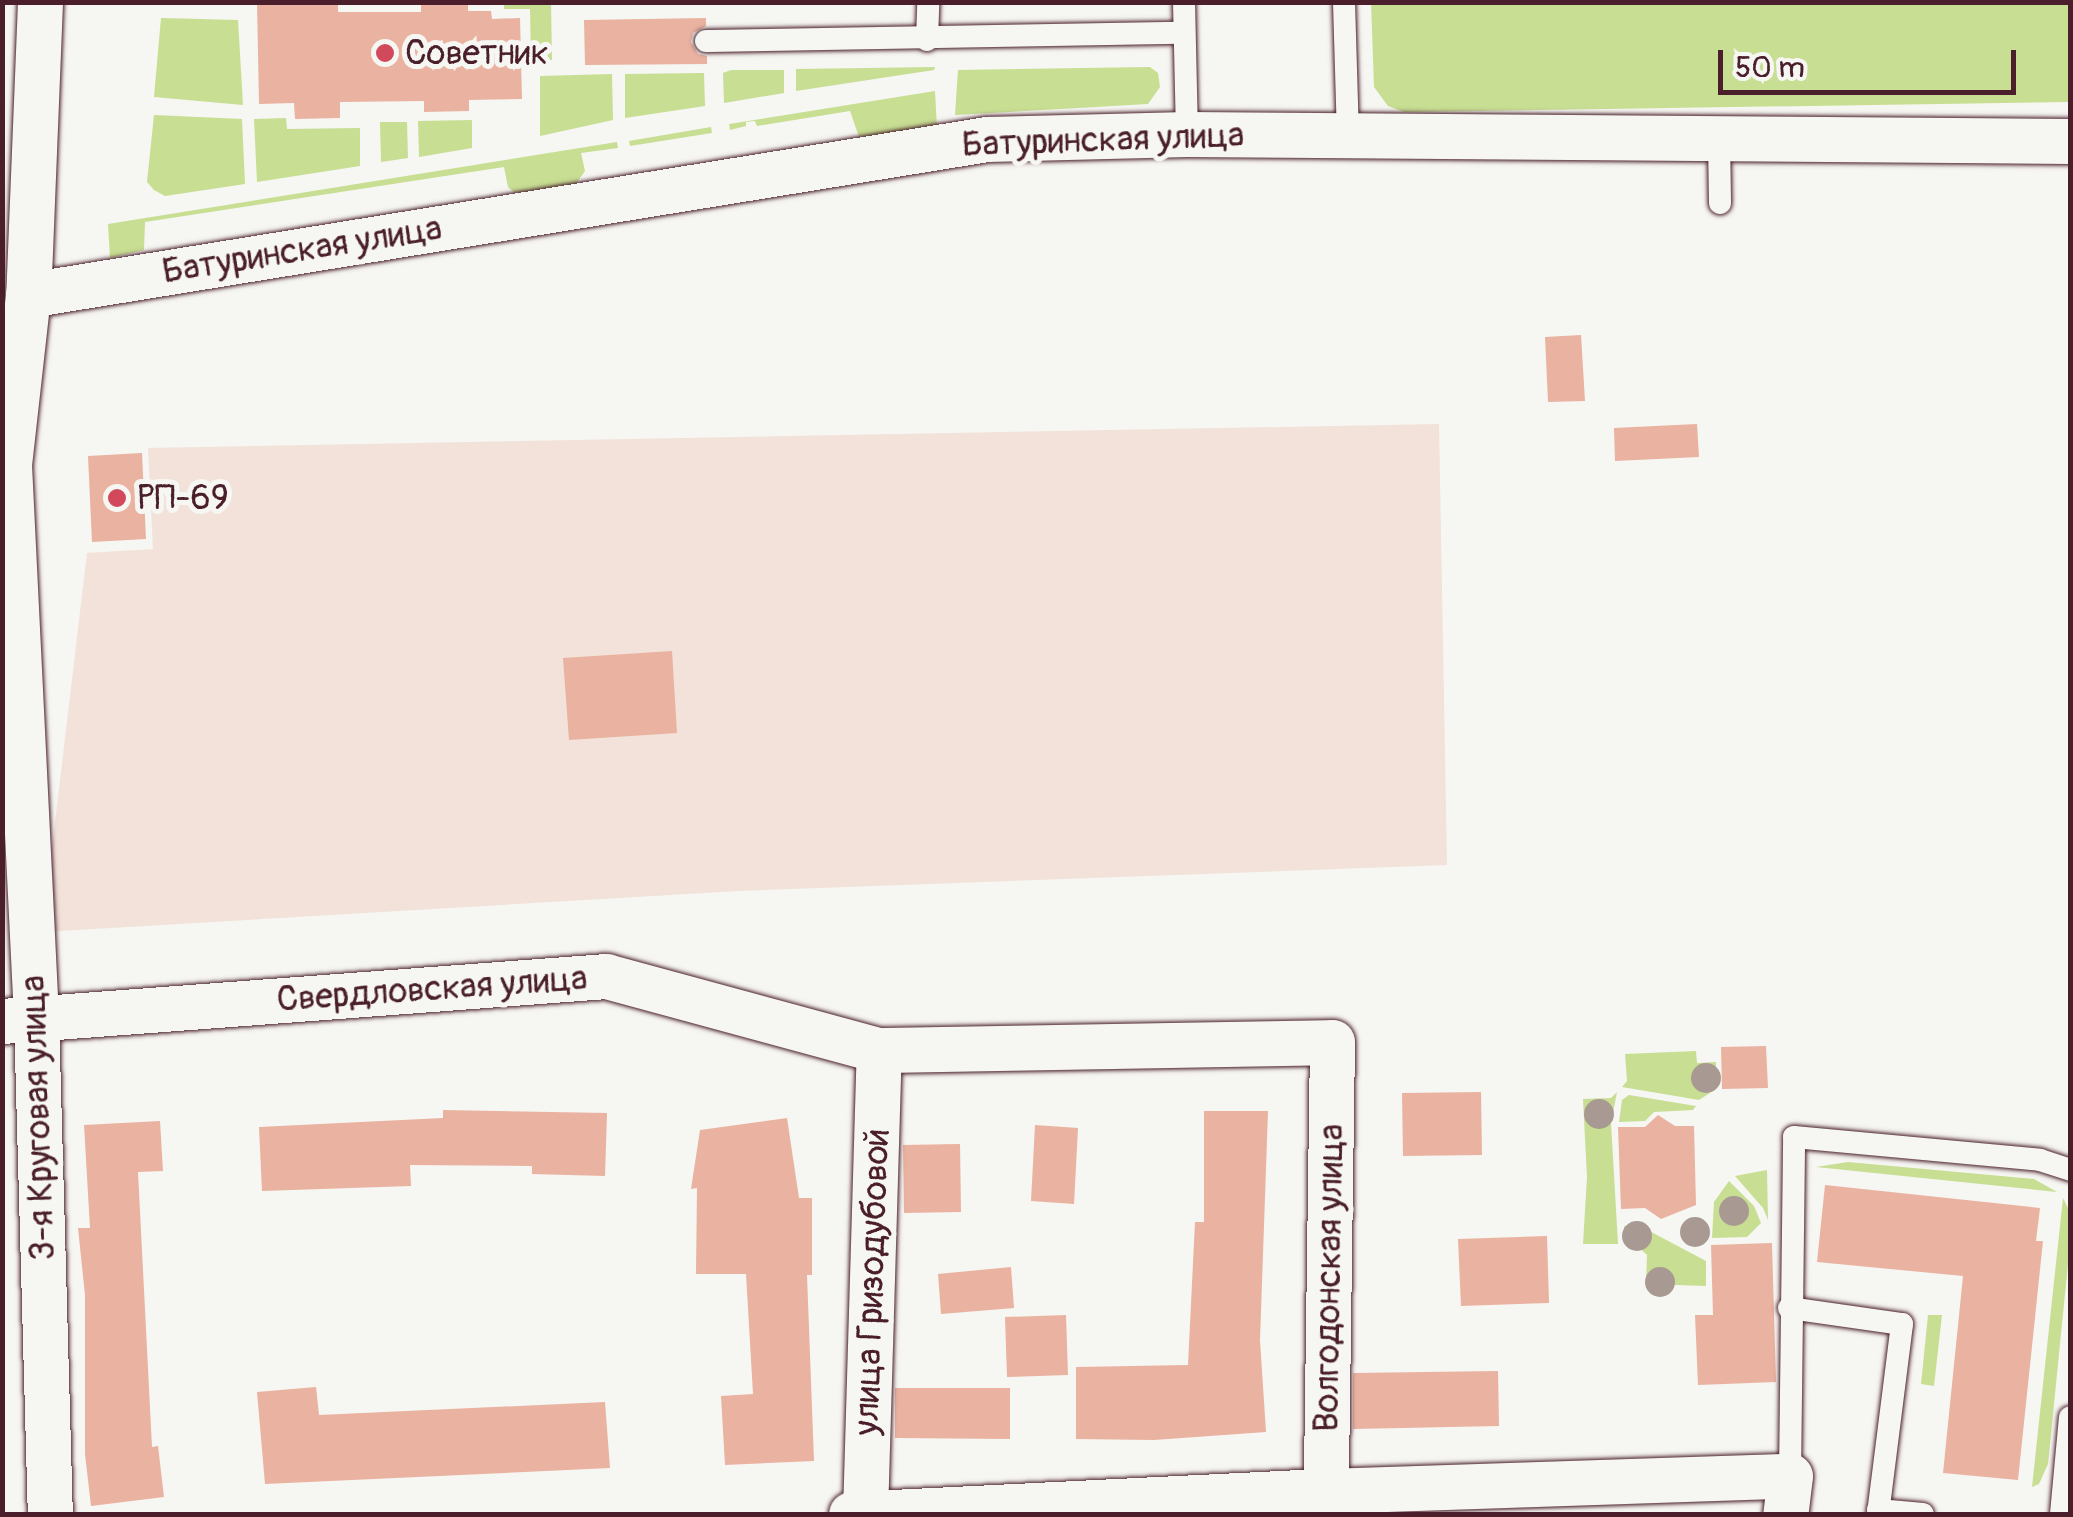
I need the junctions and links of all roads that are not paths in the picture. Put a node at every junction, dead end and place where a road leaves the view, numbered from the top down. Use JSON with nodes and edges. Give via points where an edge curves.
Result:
{"nodes":[{"id":1,"x":40,"y":2,"type":"edge"},
{"id":2,"x":928,"y":2,"type":"edge"},
{"id":3,"x":1184,"y":2,"type":"edge"},
{"id":4,"x":1344,"y":2,"type":"edge"},
{"id":5,"x":1184,"y":33,"type":"junction"},
{"id":6,"x":928,"y":40,"type":"junction"},
{"id":7,"x":706,"y":41,"type":"dead end"},
{"id":8,"x":1187,"y":134,"type":"junction"},
{"id":9,"x":1348,"y":135,"type":"junction"},
{"id":10,"x":1719,"y":138,"type":"junction"},
{"id":11,"x":2070,"y":141,"type":"edge"},
{"id":12,"x":1720,"y":203,"type":"dead end"},
{"id":13,"x":28,"y":295,"type":"junction"},
{"id":14,"x":6,"y":465,"type":"edge"},
{"id":15,"x":19,"y":1019,"type":"edge"},
{"id":16,"x":1332,"y":1042,"type":"joint"},
{"id":17,"x":879,"y":1050,"type":"junction"},
{"id":18,"x":2070,"y":1170,"type":"edge"},
{"id":19,"x":1790,"y":1308,"type":"junction"},
{"id":20,"x":2070,"y":1416,"type":"edge"},
{"id":21,"x":1787,"y":1495,"type":"edge"},
{"id":22,"x":1325,"y":1503,"type":"edge"},
{"id":23,"x":1878,"y":1512,"type":"edge"},
{"id":24,"x":50,"y":1514,"type":"edge"},
{"id":25,"x":851,"y":1514,"type":"edge"},
{"id":26,"x":865,"y":1514,"type":"edge"},
{"id":27,"x":1924,"y":1514,"type":"edge"},
{"id":28,"x":2061,"y":1514,"type":"edge"}],
"edges":[{"from":1,"to":13,"type":"street","name":"3-я Круговая улица"},
{"from":2,"to":6,"type":"lane"},
{"from":3,"to":5,"type":"lane"},
{"from":4,"to":9,"type":"lane"},
{"from":5,"to":6,"type":"lane"},
{"from":5,"to":8,"type":"lane"},
{"from":6,"to":7,"type":"lane"},
{"from":8,"to":9,"type":"street","name":"Батуринская улица"},
{"from":8,"to":13,"type":"street","name":"Батуринская улица","via":[[987,139]]},
{"from":9,"to":10,"type":"street","name":"Батуринская улица"},
{"from":10,"to":11,"type":"street","name":"Батуринская улица"},
{"from":10,"to":12,"type":"lane"},
{"from":13,"to":14,"type":"street","name":"3-я Круговая улица"},
{"from":14,"to":15,"type":"street","name":"3-я Круговая улица"},
{"from":15,"to":17,"type":"street","name":"Свердловская улица","via":[[606,976]]},
{"from":15,"to":24,"type":"street","name":"3-я Круговая улица"},
{"from":16,"to":17,"type":"street","name":"Свердловская улица"},
{"from":16,"to":22,"type":"street","name":"Волгодонская улица"},
{"from":17,"to":26,"type":"street","name":"улица Гризодубовой"},
{"from":18,"to":19,"type":"lane","via":[[2040,1160],[1794,1137]]},
{"from":19,"to":21,"type":"lane"},
{"from":19,"to":23,"type":"lane","via":[[1902,1324]]},
{"from":20,"to":28,"type":"lane"},
{"from":21,"to":22,"type":"street"},
{"from":22,"to":26,"type":"street"},
{"from":23,"to":27,"type":"lane"},
{"from":25,"to":26,"type":"street"}]}
